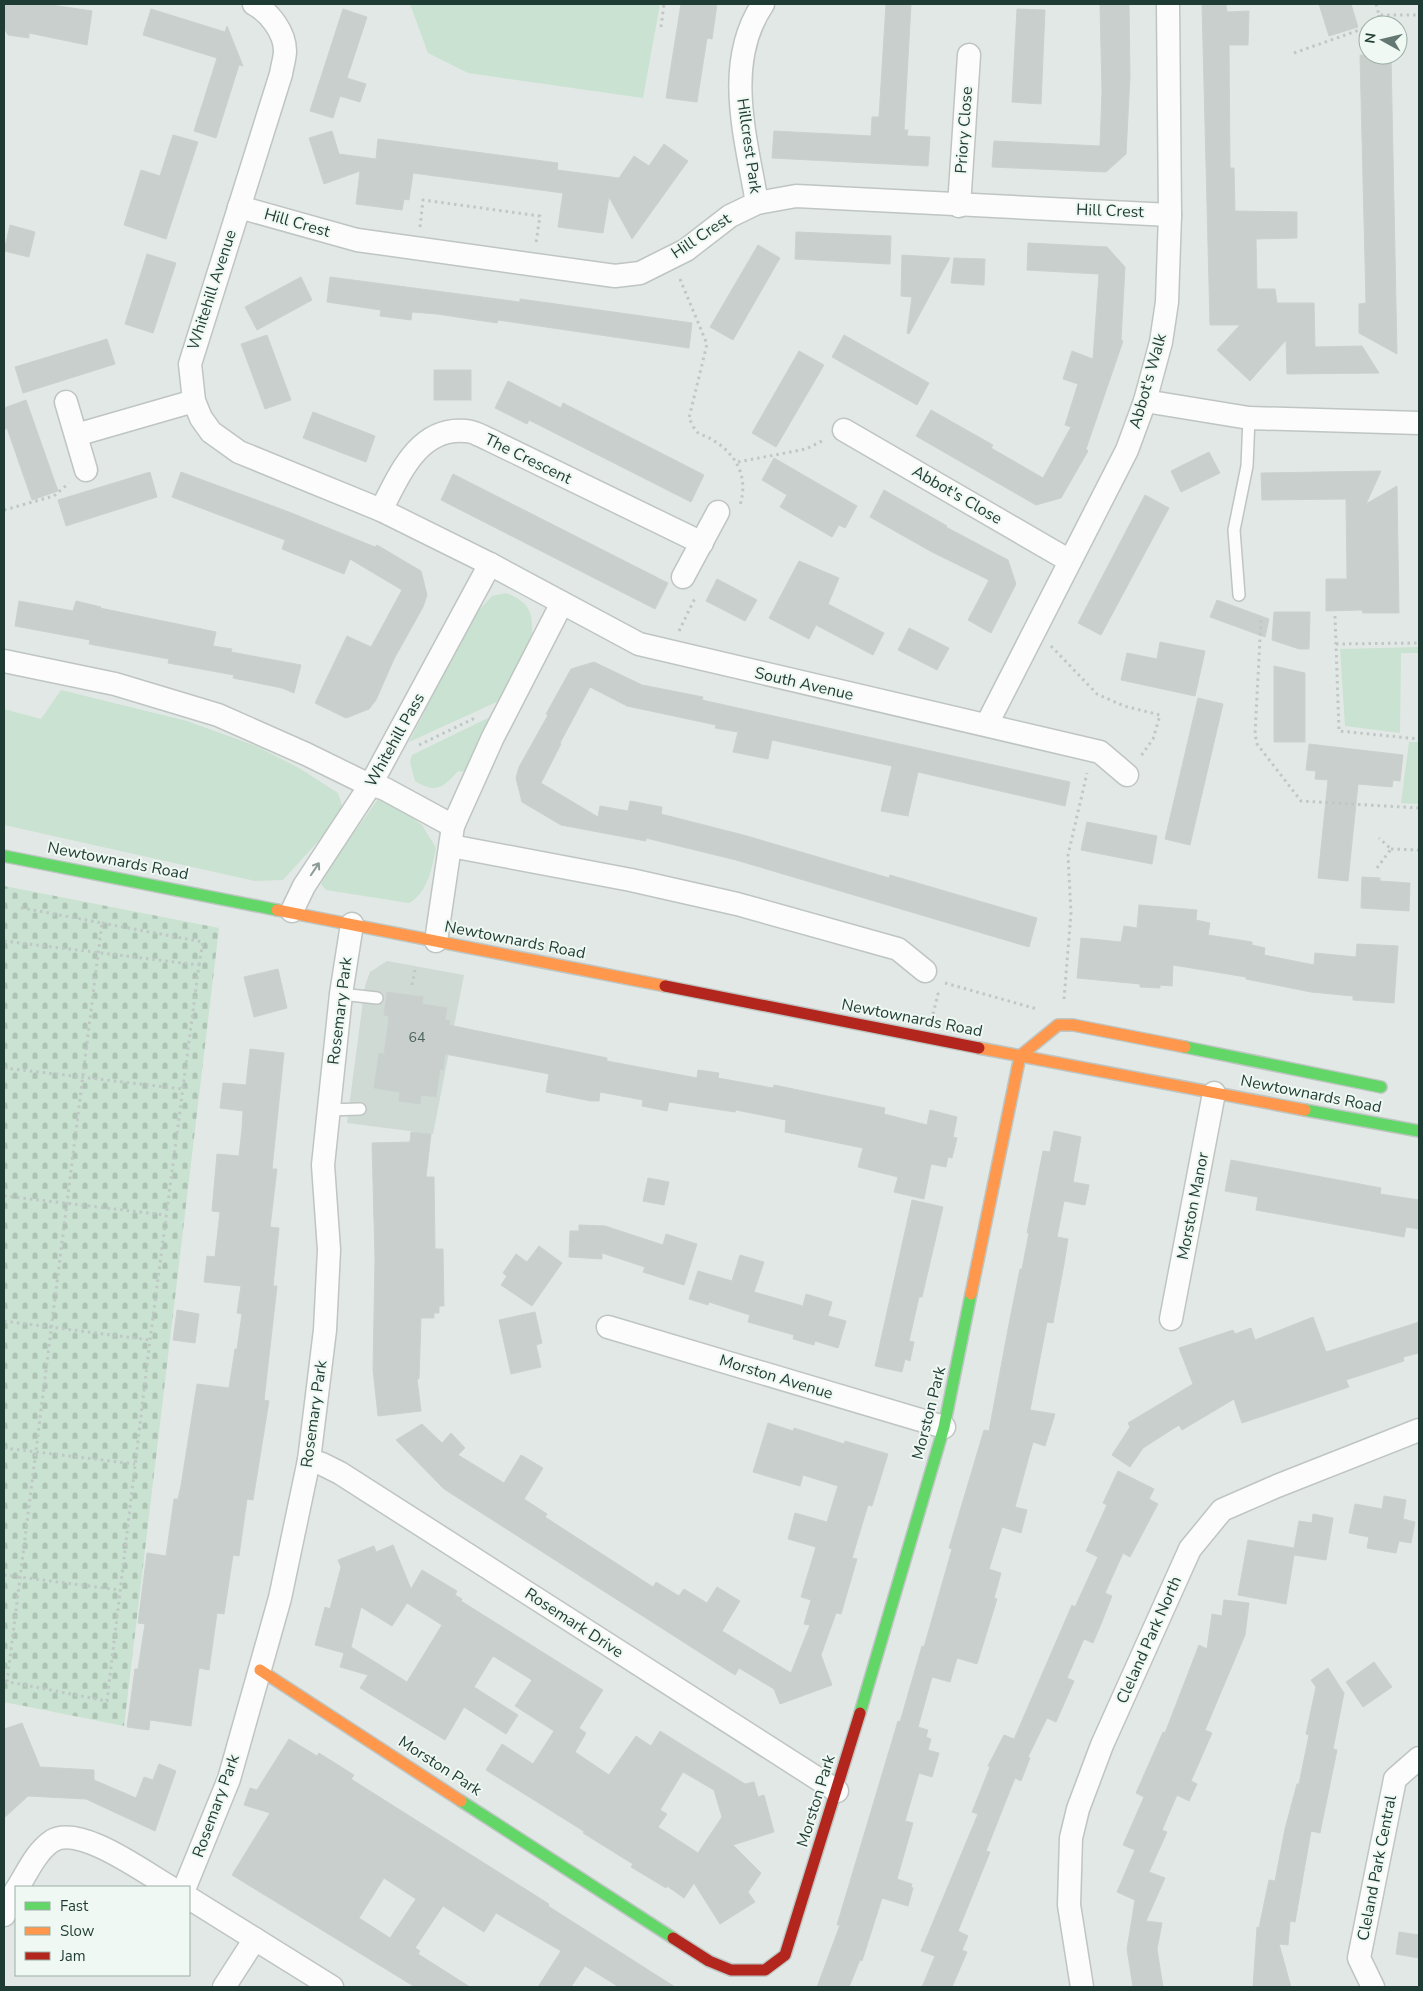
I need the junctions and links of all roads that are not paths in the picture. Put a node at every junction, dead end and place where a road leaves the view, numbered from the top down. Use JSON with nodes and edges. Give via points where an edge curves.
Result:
{"nodes":[{"id":1,"x":254,"y":4,"type":"edge"},
{"id":2,"x":763,"y":4,"type":"edge"},
{"id":3,"x":1168,"y":4,"type":"edge"},
{"id":4,"x":969,"y":55,"type":"dead end"},
{"id":5,"x":756,"y":203,"type":"junction"},
{"id":6,"x":960,"y":206,"type":"junction"},
{"id":7,"x":239,"y":207,"type":"junction"},
{"id":8,"x":1170,"y":214,"type":"junction"},
{"id":9,"x":1145,"y":401,"type":"junction"},
{"id":10,"x":66,"y":402,"type":"dead end"},
{"id":11,"x":194,"y":402,"type":"junction"},
{"id":12,"x":1249,"y":418,"type":"junction"},
{"id":13,"x":1419,"y":423,"type":"edge"},
{"id":14,"x":844,"y":430,"type":"road end"},
{"id":15,"x":76,"y":435,"type":"junction"},
{"id":16,"x":86,"y":470,"type":"road end"},
{"id":17,"x":381,"y":510,"type":"junction"},
{"id":18,"x":729,"y":511,"type":"road end"},
{"id":19,"x":702,"y":543,"type":"junction"},
{"id":20,"x":1070,"y":561,"type":"junction"},
{"id":21,"x":490,"y":564,"type":"junction"},
{"id":22,"x":691,"y":584,"type":"road end"},
{"id":23,"x":1240,"y":595,"type":"dead end"},
{"id":24,"x":562,"y":603,"type":"junction"},
{"id":25,"x":4,"y":661,"type":"edge"},
{"id":26,"x":987,"y":724,"type":"junction"},
{"id":27,"x":1127,"y":775,"type":"road end"},
{"id":28,"x":371,"y":784,"type":"junction"},
{"id":29,"x":452,"y":836,"type":"junction"},
{"id":30,"x":4,"y":856,"type":"edge"},
{"id":31,"x":292,"y":911,"type":"junction"},
{"id":32,"x":352,"y":924,"type":"junction"},
{"id":33,"x":436,"y":941,"type":"junction"},
{"id":34,"x":925,"y":972,"type":"road end"},
{"id":35,"x":341,"y":994,"type":"junction"},
{"id":36,"x":377,"y":998,"type":"dead end"},
{"id":37,"x":1020,"y":1056,"type":"junction"},
{"id":38,"x":1381,"y":1087,"type":"dead end"},
{"id":39,"x":1214,"y":1093,"type":"junction"},
{"id":40,"x":360,"y":1109,"type":"dead end"},
{"id":41,"x":328,"y":1110,"type":"junction"},
{"id":42,"x":1419,"y":1131,"type":"edge"},
{"id":43,"x":1171,"y":1319,"type":"dead end"},
{"id":44,"x":608,"y":1327,"type":"dead end"},
{"id":45,"x":944,"y":1427,"type":"junction"},
{"id":46,"x":1419,"y":1430,"type":"edge"},
{"id":47,"x":309,"y":1460,"type":"junction"},
{"id":48,"x":260,"y":1670,"type":"junction"},
{"id":49,"x":1419,"y":1758,"type":"edge"},
{"id":50,"x":837,"y":1791,"type":"junction"},
{"id":51,"x":19,"y":1886,"type":"edge"},
{"id":52,"x":168,"y":1886,"type":"edge"},
{"id":53,"x":185,"y":1886,"type":"edge"},
{"id":54,"x":15,"y":1892,"type":"edge"},
{"id":55,"x":190,"y":1899,"type":"edge"},
{"id":56,"x":4,"y":1915,"type":"edge"},
{"id":57,"x":255,"y":1939,"type":"junction"},
{"id":58,"x":224,"y":1987,"type":"edge"},
{"id":59,"x":332,"y":1987,"type":"edge"},
{"id":60,"x":1082,"y":1987,"type":"edge"},
{"id":61,"x":1373,"y":1987,"type":"edge"}],
"edges":[{"from":1,"to":7,"type":"street","name":"Whitehill Avenue","via":[[274,21],[282,35],[285,50],[281,74]]},
{"from":2,"to":5,"type":"street","name":"Hillcrest Park","via":[[742,47],[740,109]]},
{"from":3,"to":8,"type":"street","name":"Abbot's Walk"},
{"from":4,"to":6,"type":"street","name":"Priory Close"},
{"from":5,"to":6,"type":"street","name":"Hill Crest","via":[[796,196]]},
{"from":5,"to":7,"type":"street","name":"Hill Crest","via":[[730,216],[686,250],[640,273],[615,276],[357,240]]},
{"from":6,"to":8,"type":"street","name":"Hill Crest"},
{"from":7,"to":11,"type":"street","name":"Whitehill Avenue","via":[[193,347],[190,364]]},
{"from":8,"to":9,"type":"street","name":"Abbot's Walk","via":[[1167,302],[1161,342]]},
{"from":9,"to":12,"type":"street"},
{"from":9,"to":20,"type":"street","name":"Abbot's Walk","via":[[1127,450]]},
{"from":10,"to":15,"type":"street"},
{"from":11,"to":15,"type":"street"},
{"from":11,"to":17,"type":"street","name":"Whitehill Avenue","via":[[211,432],[239,452]]},
{"from":12,"to":13,"type":"street"},
{"from":12,"to":23,"type":"lane","via":[[1247,466],[1234,530]]},
{"from":14,"to":20,"type":"street","name":"Abbot's Close"},
{"from":15,"to":16,"type":"street"},
{"from":17,"to":19,"type":"street","name":"The Crescent","via":[[402,467],[426,441],[447,432],[467,430]]},
{"from":17,"to":21,"type":"street","name":"Whitehill Avenue"},
{"from":18,"to":19,"type":"street"},
{"from":19,"to":22,"type":"street"},
{"from":20,"to":26,"type":"street","name":"Abbot's Walk"},
{"from":21,"to":24,"type":"street","name":"South Avenue"},
{"from":21,"to":28,"type":"street","name":"Whitehill Pass"},
{"from":24,"to":26,"type":"street","name":"South Avenue","via":[[639,644]]},
{"from":24,"to":29,"type":"street","via":[[493,737]]},
{"from":25,"to":28,"type":"street","via":[[115,684],[218,715]]},
{"from":26,"to":27,"type":"street","name":"South Avenue","via":[[1100,752]]},
{"from":28,"to":29,"type":"street","via":[[385,789]]},
{"from":31,"to":28,"type":"street","name":"Whitehill Pass","one_way":true,"via":[[304,886]]},
{"from":29,"to":33,"type":"street"},
{"from":29,"to":34,"type":"street","via":[[737,904],[898,949]]},
{"from":30,"to":31,"type":"street","name":"Newtownards Road"},
{"from":31,"to":32,"type":"street","name":"Newtownards Road"},
{"from":32,"to":33,"type":"street","name":"Newtownards Road"},
{"from":32,"to":35,"type":"street","name":"Rosemary Park"},
{"from":33,"to":37,"type":"street","name":"Newtownards Road"},
{"from":35,"to":36,"type":"lane"},
{"from":35,"to":41,"type":"street","name":"Rosemary Park"},
{"from":37,"to":38,"type":"street","name":"Newtownards Road","via":[[1058,1025],[1073,1024]]},
{"from":37,"to":39,"type":"street","name":"Newtownards Road"},
{"from":37,"to":45,"type":"street","name":"Morston Park"},
{"from":39,"to":42,"type":"street","name":"Newtownards Road"},
{"from":39,"to":43,"type":"street","name":"Morston Manor"},
{"from":40,"to":41,"type":"lane"},
{"from":41,"to":47,"type":"street","name":"Rosemary Park","via":[[323,1165],[329,1250],[325,1330]]},
{"from":44,"to":45,"type":"street","name":"Morston Avenue"},
{"from":45,"to":50,"type":"street","name":"Morston Park"},
{"from":46,"to":60,"type":"street","name":"Cleland Park North","via":[[1222,1510],[1190,1549],[1102,1745],[1071,1838],[1069,1905]]},
{"from":47,"to":48,"type":"street","name":"Rosemary Park","via":[[280,1598]]},
{"from":47,"to":50,"type":"street","name":"Rosemark Drive","via":[[340,1473]]},
{"from":48,"to":50,"type":"street","name":"Morston Park","via":[[709,1961],[731,1970],[765,1970],[785,1955]]},
{"from":48,"to":53,"type":"street","name":"Rosemary Park","via":[[229,1780]]},
{"from":49,"to":61,"type":"street","name":"Cleland Park Central","via":[[1395,1779],[1359,1958]]},
{"from":51,"to":52,"type":"street","via":[[36,1856],[53,1841],[72,1837],[95,1844]]},
{"from":54,"to":56,"type":"street"},
{"from":55,"to":57,"type":"street"},
{"from":57,"to":58,"type":"street"},
{"from":57,"to":59,"type":"street"}]}
